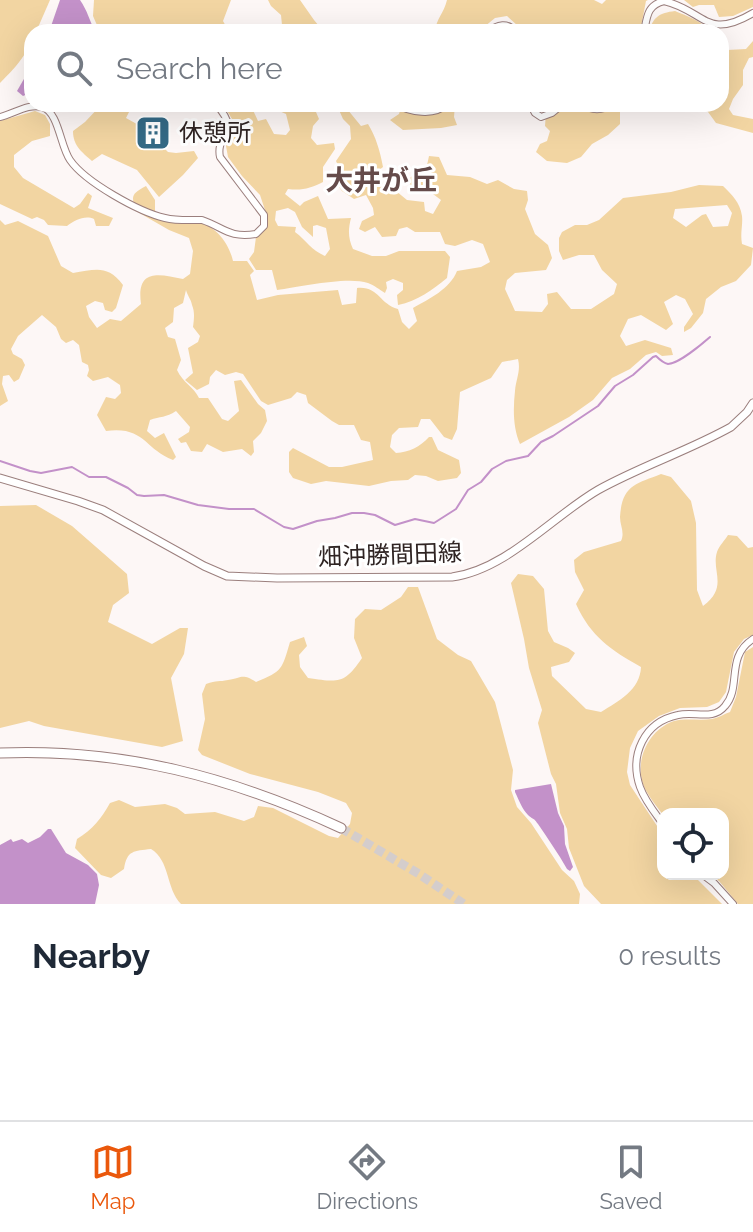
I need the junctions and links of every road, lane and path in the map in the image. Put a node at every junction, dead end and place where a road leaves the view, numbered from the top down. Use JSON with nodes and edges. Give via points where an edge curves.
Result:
{"nodes":[{"id":1,"x":753,"y":13,"type":"edge"},
{"id":2,"x":645,"y":24,"type":"edge"},
{"id":3,"x":715,"y":24,"type":"edge"},
{"id":4,"x":729,"y":24,"type":"edge"},
{"id":5,"x":24,"y":108,"type":"edge"},
{"id":6,"x":49,"y":112,"type":"edge"},
{"id":7,"x":223,"y":112,"type":"edge"},
{"id":8,"x":535,"y":112,"type":"edge"},
{"id":9,"x":553,"y":112,"type":"edge"},
{"id":10,"x":0,"y":117,"type":"edge"},
{"id":11,"x":753,"y":403,"type":"edge"},
{"id":12,"x":0,"y":478,"type":"edge"},
{"id":13,"x":753,"y":639,"type":"edge"},
{"id":14,"x":0,"y":753,"type":"edge"},
{"id":15,"x":657,"y":815,"type":"edge"},
{"id":16,"x":341,"y":828,"type":"tunnel mouth"},
{"id":17,"x":710,"y":880,"type":"edge"},
{"id":18,"x":733,"y":904,"type":"edge"}],
"edges":[{"from":1,"to":4,"type":"street"},
{"from":2,"to":3,"type":"street","via":[[651,7],[664,1]]},
{"from":5,"to":10,"type":"street"},
{"from":6,"to":7,"type":"street","via":[[76,168],[115,196],[165,218],[202,220],[234,234],[256,234],[264,226],[264,215],[218,151],[228,129]]},
{"from":8,"to":9,"type":"street","via":[[541,117]]},
{"from":11,"to":12,"type":"main road","name":"畑沖勝間田線","via":[[731,427],[598,491],[493,562],[452,577],[227,576],[103,510]]},
{"from":13,"to":15,"type":"street","via":[[737,657],[725,707],[716,714],[676,715],[644,736],[635,762],[637,776]]},
{"from":14,"to":16,"type":"highway","via":[[120,759],[196,774],[259,793]]},
{"from":17,"to":18,"type":"street"}]}
